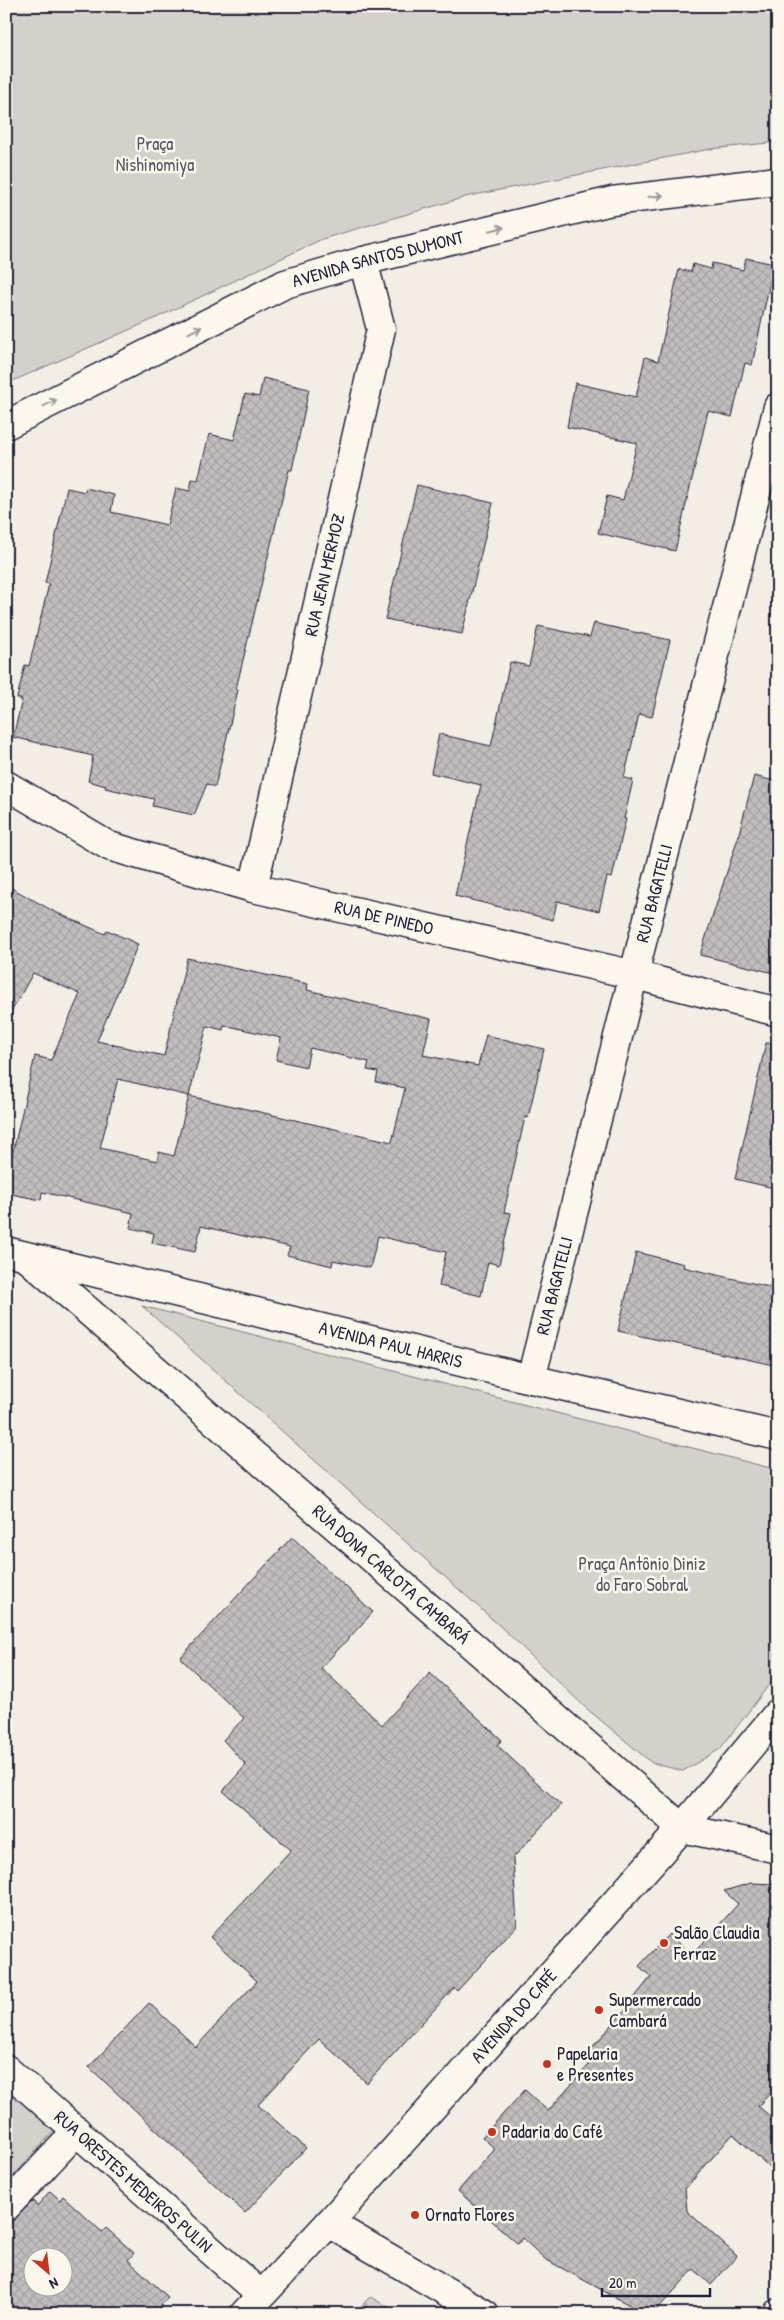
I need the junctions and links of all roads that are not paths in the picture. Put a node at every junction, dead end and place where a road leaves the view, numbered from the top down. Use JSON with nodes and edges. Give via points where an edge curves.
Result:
{"nodes":[{"id":1,"x":778,"y":181,"type":"edge"},
{"id":2,"x":363,"y":261,"type":"junction"},
{"id":3,"x":778,"y":407,"type":"edge"},
{"id":4,"x":6,"y":425,"type":"edge"},
{"id":5,"x":6,"y":784,"type":"edge"},
{"id":6,"x":253,"y":888,"type":"junction"},
{"id":7,"x":635,"y":975,"type":"junction"},
{"id":8,"x":778,"y":1012,"type":"edge"},
{"id":9,"x":16,"y":1253,"type":"edge"},
{"id":10,"x":531,"y":1379,"type":"junction"},
{"id":11,"x":778,"y":1436,"type":"edge"},
{"id":12,"x":778,"y":1713,"type":"edge"},
{"id":13,"x":682,"y":1828,"type":"junction"},
{"id":14,"x":778,"y":1849,"type":"edge"},
{"id":15,"x":6,"y":2069,"type":"edge"},
{"id":16,"x":77,"y":2131,"type":"junction"},
{"id":17,"x":6,"y":2207,"type":"edge"},
{"id":18,"x":329,"y":2223,"type":"junction"},
{"id":19,"x":253,"y":2304,"type":"edge"},
{"id":20,"x":485,"y":2314,"type":"edge"}],
"edges":[{"from":2,"to":1,"type":"street","name":"AVENIDA SANTOS DUMONT","one_way":true,"via":[[612,201]]},
{"from":4,"to":2,"type":"street","name":"AVENIDA SANTOS DUMONT","one_way":true,"via":[[285,284]]},
{"from":2,"to":6,"type":"street","name":"RUA JEAN MERMOZ","via":[[381,329]]},
{"from":3,"to":7,"type":"street","name":"RUA BAGATELLI"},
{"from":5,"to":6,"type":"street","name":"RUA DE PINEDO","via":[[109,846]]},
{"from":6,"to":7,"type":"street","name":"RUA DE PINEDO"},
{"from":7,"to":8,"type":"street","name":"RUA DE PINEDO"},
{"from":7,"to":10,"type":"street","name":"RUA BAGATELLI"},
{"from":9,"to":10,"type":"street","name":"AVENIDA PAUL HARRIS"},
{"from":9,"to":13,"type":"street","name":"RUA DONA CARLOTA CAMBARÁ"},
{"from":10,"to":11,"type":"street","name":"AVENIDA PAUL HARRIS"},
{"from":12,"to":13,"type":"street","name":"AVENIDA DO CAFÉ"},
{"from":13,"to":14,"type":"street","name":"RUA DONA CARLOTA CAMBARÁ"},
{"from":13,"to":18,"type":"street","name":"AVENIDA DO CAFÉ"},
{"from":15,"to":16,"type":"street","name":"RUA ORESTES MEDEIROS PULIN"},
{"from":16,"to":17,"type":"street"},
{"from":16,"to":19,"type":"street","name":"RUA ORESTES MEDEIROS PULIN"},
{"from":18,"to":19,"type":"street","name":"AVENIDA DO CAFÉ"},
{"from":18,"to":20,"type":"street"}]}
